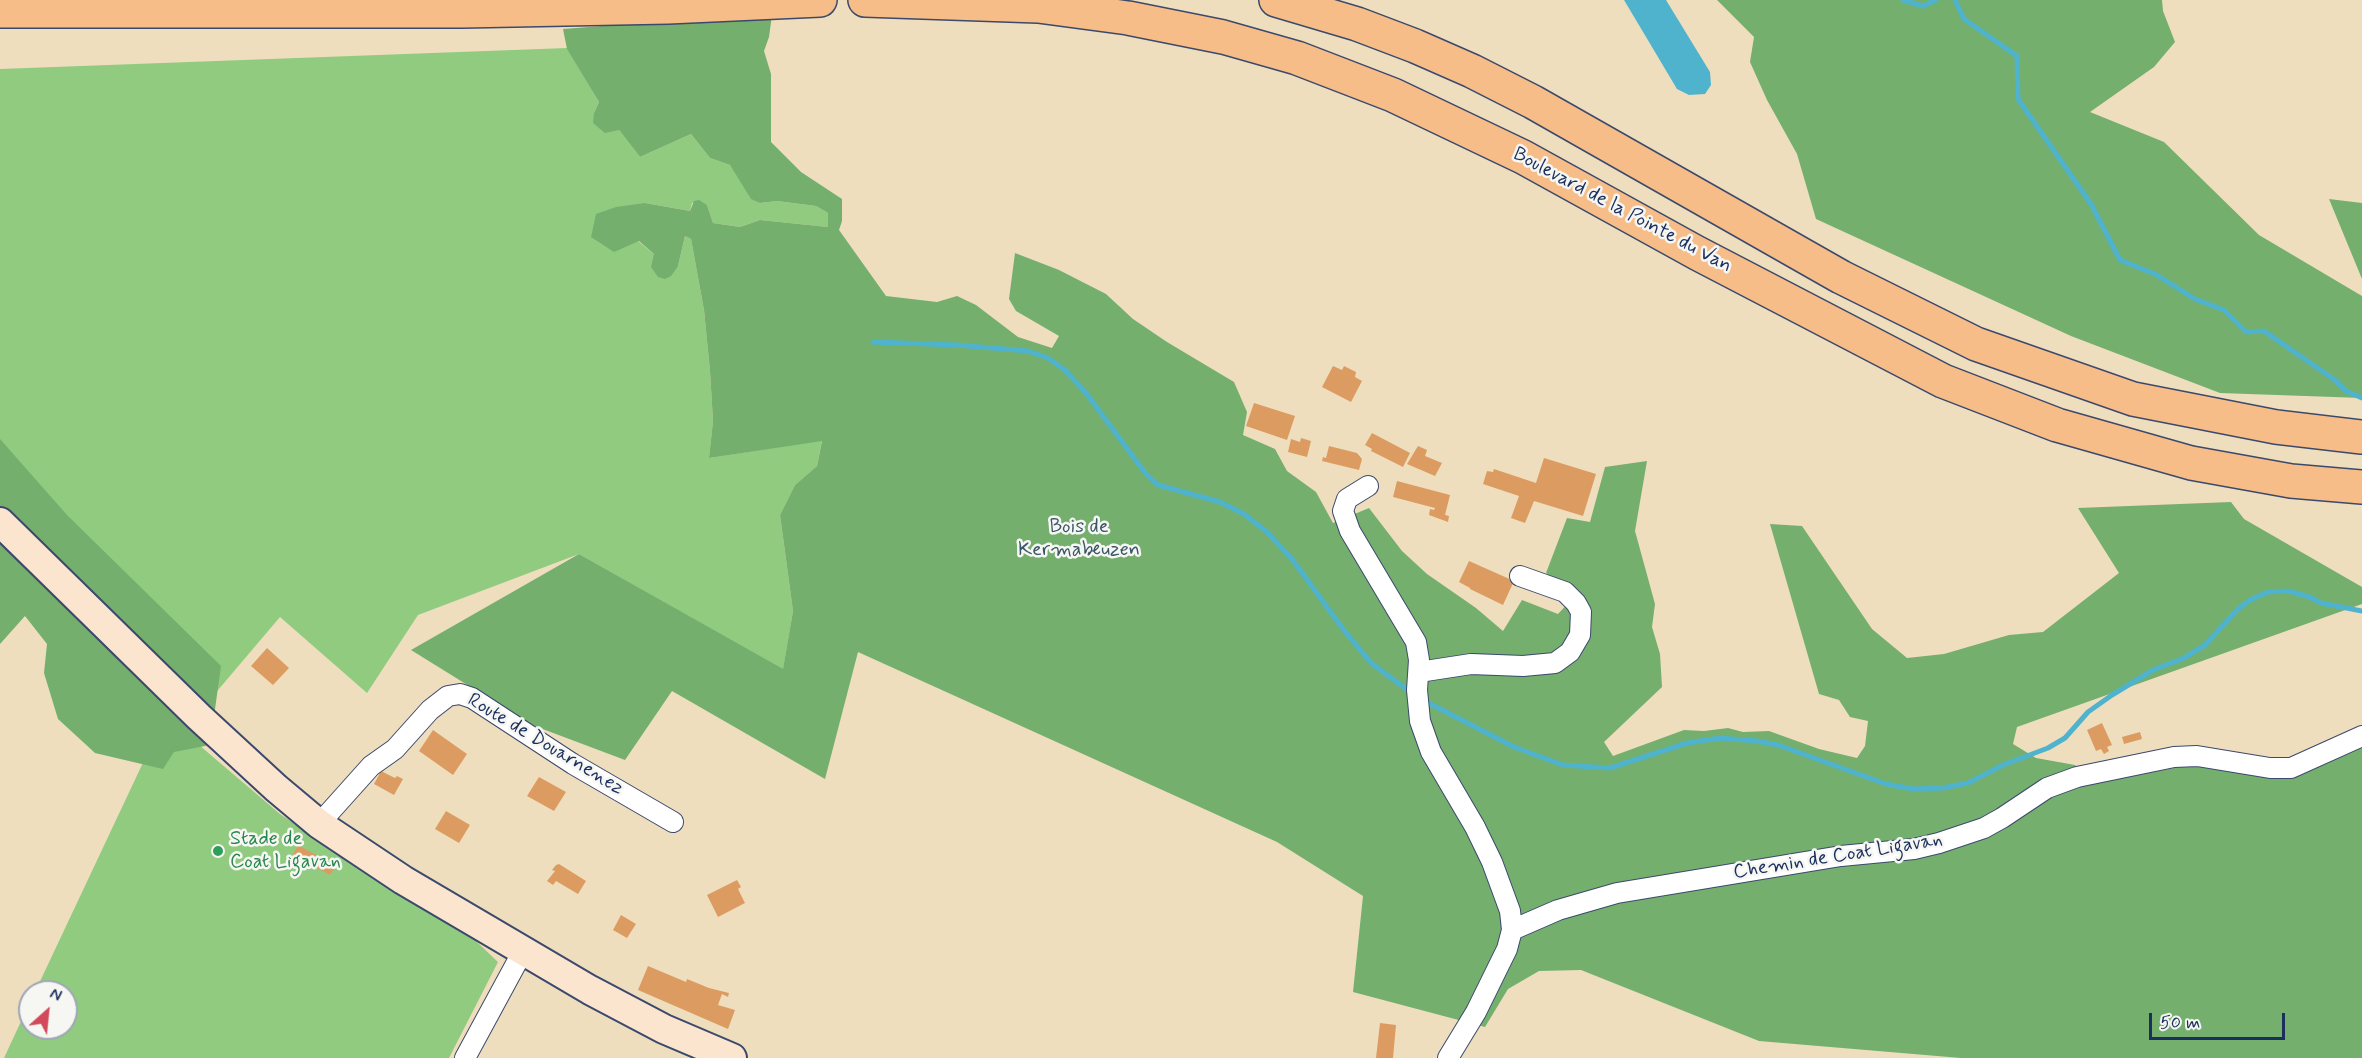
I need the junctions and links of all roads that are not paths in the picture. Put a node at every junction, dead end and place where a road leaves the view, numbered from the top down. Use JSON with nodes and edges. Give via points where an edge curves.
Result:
{"nodes":[{"id":1,"x":820,"y":0,"type":"edge"},
{"id":2,"x":865,"y":0,"type":"edge"},
{"id":3,"x":1276,"y":0,"type":"edge"},
{"id":4,"x":71,"y":10,"type":"junction"},
{"id":5,"x":0,"y":11,"type":"edge"},
{"id":6,"x":0,"y":21,"type":"edge"},
{"id":7,"x":2362,"y":437,"type":"edge"},
{"id":8,"x":1368,"y":486,"type":"dead end"},
{"id":9,"x":2362,"y":487,"type":"edge"},
{"id":10,"x":0,"y":522,"type":"edge"},
{"id":11,"x":1520,"y":576,"type":"dead end"},
{"id":12,"x":1418,"y":688,"type":"junction"},
{"id":13,"x":2362,"y":736,"type":"edge"},
{"id":14,"x":673,"y":822,"type":"dead end"},
{"id":15,"x":319,"y":824,"type":"junction"},
{"id":16,"x":1512,"y":930,"type":"junction"},
{"id":17,"x":523,"y":951,"type":"junction"},
{"id":18,"x":465,"y":1058,"type":"edge"},
{"id":19,"x":732,"y":1058,"type":"edge"},
{"id":20,"x":1448,"y":1058,"type":"edge"}],
"edges":[{"from":1,"to":4,"type":"highway","via":[[463,11]]},
{"from":2,"to":9,"type":"highway","name":"Boulevard de la Pointe du Van","via":[[1061,9],[1223,37],[1297,58],[1393,95],[1523,157],[1696,253],[1943,381],[2057,425],[2191,464],[2291,481]]},
{"from":3,"to":7,"type":"highway","via":[[1357,24],[1472,71],[1841,277],[1976,345],[2133,399],[2276,427]]},
{"from":4,"to":5,"type":"highway"},
{"from":4,"to":6,"type":"highway"},
{"from":8,"to":12,"type":"street","via":[[1347,499],[1343,511],[1350,531],[1412,631],[1419,652]]},
{"from":10,"to":15,"type":"main road","via":[[199,717]]},
{"from":11,"to":12,"type":"street","via":[[1565,592],[1576,603],[1581,612],[1580,635],[1570,652],[1555,663],[1471,664]]},
{"from":12,"to":16,"type":"street","via":[[1420,721],[1431,752],[1492,862],[1506,894]]},
{"from":13,"to":16,"type":"street","name":"Chemin de Coat Ligavan","via":[[2291,768],[2197,756],[2077,777],[2047,788],[1984,828],[1939,843],[1617,893],[1567,907]]},
{"from":14,"to":15,"type":"street","name":"Route de Douarnenez","via":[[460,694],[448,696],[430,711],[395,749],[371,766]]},
{"from":15,"to":17,"type":"main road","via":[[403,880]]},
{"from":16,"to":20,"type":"street","via":[[1497,971]]},
{"from":17,"to":18,"type":"street"},
{"from":17,"to":19,"type":"main road","via":[[654,1024]]}]}
